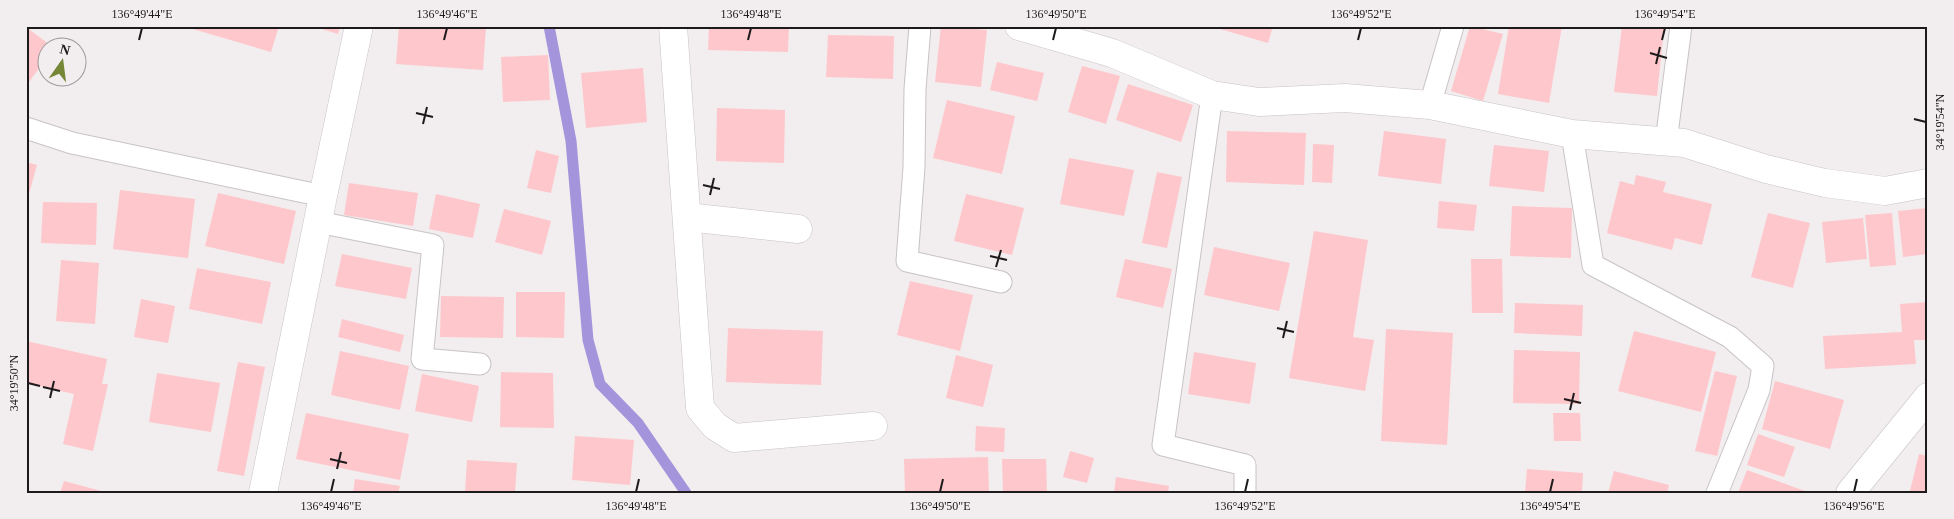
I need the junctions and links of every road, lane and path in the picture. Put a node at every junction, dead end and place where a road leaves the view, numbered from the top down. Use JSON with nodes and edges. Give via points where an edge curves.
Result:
{"nodes":[{"id":1,"x":359,"y":26,"type":"edge"},
{"id":2,"x":673,"y":26,"type":"edge"},
{"id":3,"x":920,"y":26,"type":"edge"},
{"id":4,"x":1019,"y":26,"type":"edge"},
{"id":5,"x":1454,"y":26,"type":"edge"},
{"id":6,"x":1681,"y":26,"type":"edge"},
{"id":7,"x":1212,"y":95,"type":"junction"},
{"id":8,"x":1430,"y":105,"type":"junction"},
{"id":9,"x":26,"y":128,"type":"edge"},
{"id":10,"x":1572,"y":134,"type":"junction"},
{"id":11,"x":1666,"y":142,"type":"junction"},
{"id":12,"x":1928,"y":183,"type":"edge"},
{"id":13,"x":320,"y":209,"type":"junction"},
{"id":14,"x":686,"y":218,"type":"junction"},
{"id":15,"x":798,"y":229,"type":"dead end"},
{"id":16,"x":1001,"y":282,"type":"dead end"},
{"id":17,"x":480,"y":364,"type":"dead end"},
{"id":18,"x":1928,"y":397,"type":"edge"},
{"id":19,"x":872,"y":426,"type":"dead end"},
{"id":20,"x":263,"y":493,"type":"edge"},
{"id":21,"x":1245,"y":493,"type":"edge"},
{"id":22,"x":1717,"y":493,"type":"edge"},
{"id":23,"x":1850,"y":493,"type":"edge"}],
"edges":[{"from":1,"to":13,"type":"street"},
{"from":2,"to":14,"type":"street"},
{"from":3,"to":16,"type":"lane","via":[[907,261]]},
{"from":4,"to":7,"type":"street","via":[[1112,53]]},
{"from":5,"to":8,"type":"lane"},
{"from":6,"to":11,"type":"lane"},
{"from":7,"to":8,"type":"street","via":[[1259,102],[1345,98]]},
{"from":7,"to":21,"type":"lane","via":[[1163,445],[1245,465]]},
{"from":8,"to":10,"type":"street"},
{"from":9,"to":13,"type":"lane"},
{"from":10,"to":11,"type":"street"},
{"from":10,"to":22,"type":"lane","via":[[1593,265],[1730,337],[1763,366],[1759,390]]},
{"from":11,"to":12,"type":"street","via":[[1684,143],[1766,169],[1825,183],[1885,191]]},
{"from":13,"to":17,"type":"lane","via":[[433,245],[422,359]]},
{"from":13,"to":20,"type":"street"},
{"from":14,"to":15,"type":"street"},
{"from":14,"to":19,"type":"street","via":[[700,408],[715,426],[734,438]]},
{"from":18,"to":23,"type":"street"}]}
